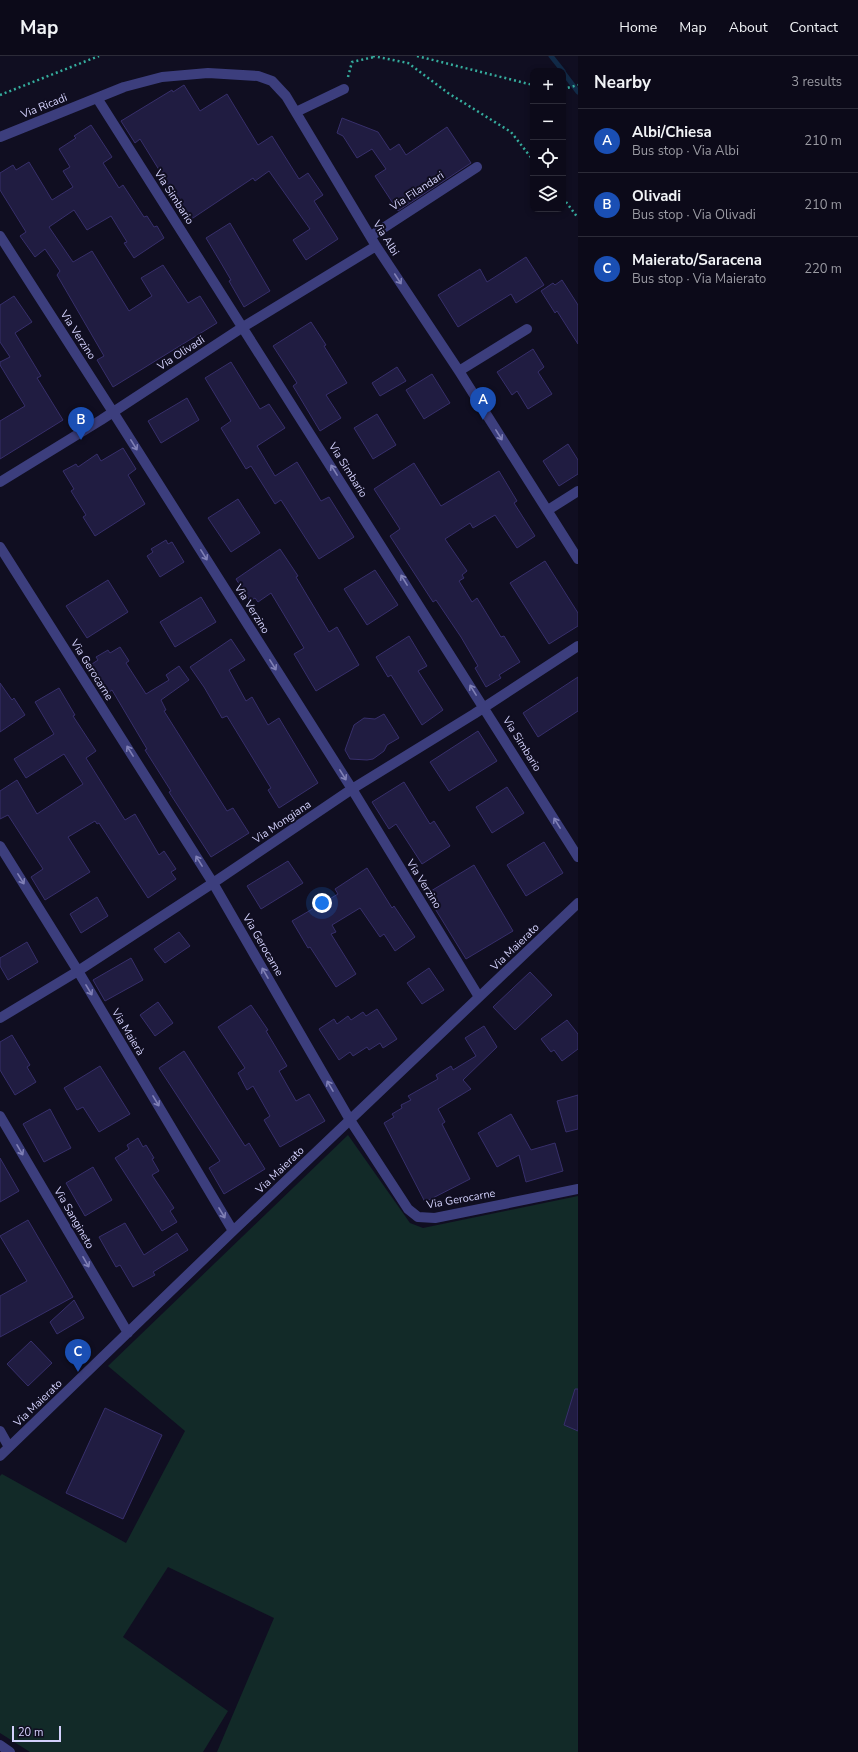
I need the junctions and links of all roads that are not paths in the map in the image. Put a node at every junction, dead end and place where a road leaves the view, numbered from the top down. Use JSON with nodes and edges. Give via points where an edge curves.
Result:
{"nodes":[{"id":1,"x":344,"y":90,"type":"dead end"},
{"id":2,"x":97,"y":98,"type":"junction"},
{"id":3,"x":296,"y":112,"type":"junction"},
{"id":4,"x":0,"y":137,"type":"edge"},
{"id":5,"x":477,"y":167,"type":"dead end"},
{"id":6,"x":0,"y":236,"type":"edge"},
{"id":7,"x":371,"y":236,"type":"junction"},
{"id":8,"x":376,"y":246,"type":"junction"},
{"id":9,"x":243,"y":327,"type":"junction"},
{"id":10,"x":527,"y":329,"type":"dead end"},
{"id":11,"x":459,"y":371,"type":"junction"},
{"id":12,"x":113,"y":412,"type":"junction"},
{"id":13,"x":0,"y":482,"type":"edge"},
{"id":14,"x":578,"y":491,"type":"edge"},
{"id":15,"x":548,"y":510,"type":"junction"},
{"id":16,"x":0,"y":546,"type":"edge"},
{"id":17,"x":578,"y":559,"type":"edge"},
{"id":18,"x":578,"y":646,"type":"edge"},
{"id":19,"x":484,"y":707,"type":"junction"},
{"id":20,"x":352,"y":789,"type":"junction"},
{"id":21,"x":0,"y":846,"type":"edge"},
{"id":22,"x":578,"y":856,"type":"edge"},
{"id":23,"x":213,"y":883,"type":"junction"},
{"id":24,"x":578,"y":903,"type":"edge"},
{"id":25,"x":78,"y":971,"type":"junction"},
{"id":26,"x":479,"y":997,"type":"junction"},
{"id":27,"x":0,"y":1018,"type":"edge"},
{"id":28,"x":0,"y":1116,"type":"edge"},
{"id":29,"x":350,"y":1120,"type":"junction"},
{"id":30,"x":578,"y":1189,"type":"edge"},
{"id":31,"x":233,"y":1231,"type":"junction"},
{"id":32,"x":128,"y":1333,"type":"junction"},
{"id":33,"x":0,"y":1431,"type":"edge"},
{"id":34,"x":9,"y":1447,"type":"junction"},
{"id":35,"x":0,"y":1456,"type":"edge"},
{"id":36,"x":0,"y":1745,"type":"edge"},
{"id":37,"x":10,"y":1752,"type":"edge"}],
"edges":[{"from":1,"to":3,"type":"street"},
{"from":2,"to":3,"type":"street","name":"Via Albi","via":[[133,84],[174,75],[208,73],[258,76],[277,85]]},
{"from":2,"to":4,"type":"street","name":"Via Ricadi"},
{"from":2,"to":9,"type":"street","name":"Via Simbario"},
{"from":3,"to":7,"type":"street","name":"Via Albi"},
{"from":5,"to":7,"type":"street","name":"Via Filandari"},
{"from":6,"to":12,"type":"street","name":"Via Verzino"},
{"from":7,"to":8,"type":"street","name":"Via Albi"},
{"from":8,"to":9,"type":"street","name":"Via Olivadi"},
{"from":8,"to":11,"type":"street","name":"Via Albi","one_way":true},
{"from":9,"to":12,"type":"street","name":"Via Olivadi"},
{"from":19,"to":9,"type":"street","name":"Via Simbario","one_way":true},
{"from":10,"to":11,"type":"street"},
{"from":11,"to":15,"type":"street","name":"Via Albi","one_way":true},
{"from":12,"to":13,"type":"street","name":"Via Olivadi"},
{"from":12,"to":20,"type":"street","name":"Via Verzino","one_way":true},
{"from":14,"to":15,"type":"street"},
{"from":15,"to":17,"type":"street","name":"Via Albi"},
{"from":23,"to":16,"type":"street","name":"Via Gerocarne","one_way":true},
{"from":18,"to":19,"type":"street","name":"Via Mongiana"},
{"from":19,"to":20,"type":"street","name":"Via Mongiana"},
{"from":22,"to":19,"type":"street","name":"Via Simbario","one_way":true},
{"from":20,"to":23,"type":"street","name":"Via Mongiana"},
{"from":20,"to":26,"type":"street","name":"Via Verzino"},
{"from":21,"to":25,"type":"street","name":"Via Maierà","one_way":true},
{"from":23,"to":25,"type":"street","name":"Via Mongiana"},
{"from":29,"to":23,"type":"street","name":"Via Gerocarne","one_way":true},
{"from":24,"to":26,"type":"street","name":"Via Maierato"},
{"from":25,"to":27,"type":"street","name":"Via Mongiana"},
{"from":25,"to":31,"type":"street","name":"Via Maierà","one_way":true},
{"from":26,"to":29,"type":"street","name":"Via Maierato"},
{"from":28,"to":32,"type":"street","name":"Via Sangineto","one_way":true},
{"from":29,"to":30,"type":"street","name":"Via Gerocarne","via":[[408,1210],[418,1217],[435,1218]]},
{"from":29,"to":31,"type":"street","name":"Via Maierato"},
{"from":31,"to":32,"type":"street","name":"Via Maierato"},
{"from":32,"to":34,"type":"street","name":"Via Maierato"},
{"from":33,"to":34,"type":"street"},
{"from":34,"to":35,"type":"street","name":"Via Maierato"},
{"from":36,"to":37,"type":"street"}]}
